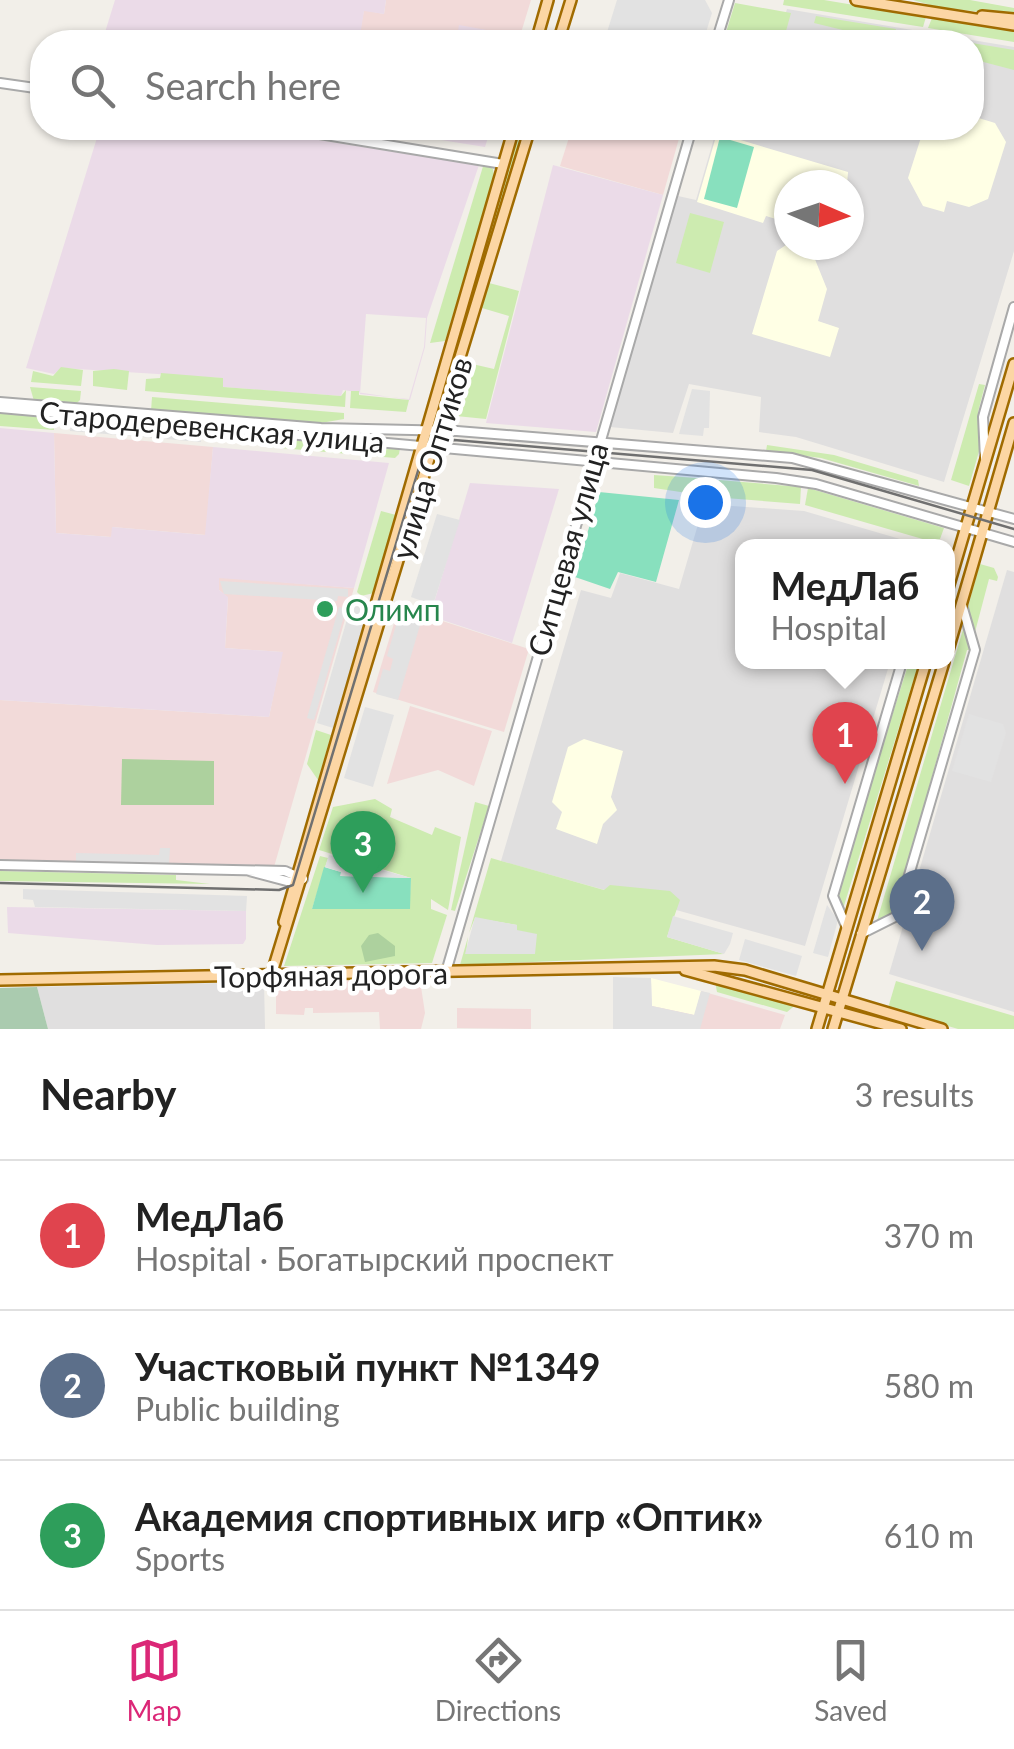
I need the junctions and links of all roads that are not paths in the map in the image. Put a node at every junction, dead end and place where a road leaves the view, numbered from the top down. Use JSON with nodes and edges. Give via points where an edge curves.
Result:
{"nodes":[{"id":1,"x":548,"y":0,"type":"edge"},
{"id":2,"x":571,"y":0,"type":"edge"},
{"id":3,"x":729,"y":0,"type":"edge"},
{"id":4,"x":856,"y":0,"type":"edge"},
{"id":5,"x":1014,"y":22,"type":"edge"},
{"id":6,"x":539,"y":30,"type":"edge"},
{"id":7,"x":562,"y":30,"type":"edge"},
{"id":8,"x":720,"y":30,"type":"edge"},
{"id":9,"x":0,"y":83,"type":"edge"},
{"id":10,"x":30,"y":88,"type":"edge"},
{"id":11,"x":357,"y":140,"type":"edge"},
{"id":12,"x":511,"y":140,"type":"edge"},
{"id":13,"x":526,"y":140,"type":"edge"},
{"id":14,"x":688,"y":140,"type":"edge"},
{"id":15,"x":504,"y":164,"type":"junction"},
{"id":16,"x":1014,"y":307,"type":"edge"},
{"id":17,"x":1014,"y":364,"type":"edge"},
{"id":18,"x":0,"y":405,"type":"edge"},
{"id":19,"x":1014,"y":423,"type":"edge"},
{"id":20,"x":439,"y":431,"type":"junction"},
{"id":21,"x":425,"y":432,"type":"junction"},
{"id":22,"x":1014,"y":440,"type":"edge"},
{"id":23,"x":599,"y":442,"type":"junction"},
{"id":24,"x":421,"y":446,"type":"junction"},
{"id":25,"x":433,"y":449,"type":"junction"},
{"id":26,"x":1006,"y":450,"type":"junction"},
{"id":27,"x":985,"y":462,"type":"junction"},
{"id":28,"x":593,"y":464,"type":"junction"},
{"id":29,"x":972,"y":506,"type":"junction"},
{"id":30,"x":988,"y":511,"type":"junction"},
{"id":31,"x":1014,"y":519,"type":"edge"},
{"id":32,"x":965,"y":528,"type":"junction"},
{"id":33,"x":982,"y":533,"type":"junction"},
{"id":34,"x":1014,"y":542,"type":"edge"},
{"id":35,"x":955,"y":563,"type":"edge"},
{"id":36,"x":962,"y":604,"type":"junction"},
{"id":37,"x":955,"y":627,"type":"edge"},
{"id":38,"x":900,"y":669,"type":"edge"},
{"id":39,"x":924,"y":669,"type":"edge"},
{"id":40,"x":942,"y":669,"type":"edge"},
{"id":41,"x":0,"y":865,"type":"edge"},
{"id":42,"x":298,"y":878,"type":"junction"},
{"id":43,"x":847,"y":928,"type":"junction"},
{"id":44,"x":861,"y":934,"type":"junction"},
{"id":45,"x":663,"y":967,"type":"junction"},
{"id":46,"x":446,"y":972,"type":"junction"},
{"id":47,"x":271,"y":976,"type":"junction"},
{"id":48,"x":0,"y":980,"type":"edge"},
{"id":49,"x":825,"y":1000,"type":"junction"},
{"id":50,"x":840,"y":1005,"type":"junction"},
{"id":51,"x":816,"y":1029,"type":"edge"},
{"id":52,"x":832,"y":1029,"type":"edge"},
{"id":53,"x":901,"y":1029,"type":"edge"},
{"id":54,"x":942,"y":1029,"type":"edge"}],
"edges":[{"from":1,"to":6,"type":"main road"},
{"from":2,"to":7,"type":"main road"},
{"from":3,"to":8,"type":"street"},
{"from":4,"to":5,"type":"main road"},
{"from":9,"to":10,"type":"street"},
{"from":11,"to":15,"type":"street"},
{"from":12,"to":15,"type":"main road","name":"улица Оптиков"},
{"from":13,"to":20,"type":"main road","name":"улица Оптиков"},
{"from":14,"to":23,"type":"street","name":"Ситцевая улица"},
{"from":15,"to":21,"type":"main road","name":"улица Оптиков"},
{"from":16,"to":27,"type":"street","via":[[983,416]]},
{"from":17,"to":27,"type":"main road"},
{"from":18,"to":21,"type":"street","name":"Стародеревенская улица"},
{"from":18,"to":24,"type":"street","name":"Стародеревенская улица"},
{"from":19,"to":26,"type":"main road"},
{"from":20,"to":21,"type":"street","name":"Стародеревенская улица"},
{"from":20,"to":23,"type":"street","name":"Стародеревенская улица"},
{"from":20,"to":25,"type":"main road","name":"улица Оптиков"},
{"from":21,"to":24,"type":"main road","name":"улица Оптиков"},
{"from":22,"to":26,"type":"street"},
{"from":23,"to":28,"type":"street","name":"Ситцевая улица"},
{"from":23,"to":29,"type":"street","name":"Стародеревенская улица","via":[[820,462]]},
{"from":24,"to":25,"type":"street","name":"Стародеревенская улица"},
{"from":24,"to":42,"type":"main road","name":"улица Оптиков"},
{"from":25,"to":28,"type":"street","name":"Стародеревенская улица"},
{"from":25,"to":42,"type":"main road","name":"улица Оптиков"},
{"from":26,"to":30,"type":"main road"},
{"from":27,"to":29,"type":"main road"},
{"from":28,"to":32,"type":"street","name":"Стародеревенская улица","via":[[816,484]]},
{"from":28,"to":46,"type":"street","name":"Ситцевая улица"},
{"from":29,"to":30,"type":"street","name":"Стародеревенская улица"},
{"from":29,"to":32,"type":"main road"},
{"from":30,"to":31,"type":"street","name":"Стародеревенская улица"},
{"from":30,"to":33,"type":"main road"},
{"from":32,"to":33,"type":"street","name":"Стародеревенская улица"},
{"from":32,"to":35,"type":"main road"},
{"from":33,"to":34,"type":"street","name":"Стародеревенская улица"},
{"from":33,"to":36,"type":"main road"},
{"from":36,"to":37,"type":"main road"},
{"from":36,"to":44,"type":"street","via":[[975,650],[897,916]]},
{"from":38,"to":43,"type":"street","via":[[833,896]]},
{"from":39,"to":43,"type":"main road"},
{"from":40,"to":44,"type":"main road"},
{"from":41,"to":42,"type":"street"},
{"from":42,"to":47,"type":"main road","name":"улица Оптиков"},
{"from":43,"to":49,"type":"main road"},
{"from":44,"to":50,"type":"main road"},
{"from":45,"to":46,"type":"main road","name":"Торфяная дорога"},
{"from":45,"to":49,"type":"main road","name":"Торфяная дорога"},
{"from":45,"to":49,"type":"main road","name":"Торфяная дорога","via":[[745,970]]},
{"from":46,"to":47,"type":"main road","name":"Торфяная дорога"},
{"from":47,"to":48,"type":"main road","name":"Торфяная дорога"},
{"from":49,"to":50,"type":"main road"},
{"from":49,"to":51,"type":"main road"},
{"from":50,"to":52,"type":"main road"},
{"from":50,"to":53,"type":"main road"},
{"from":50,"to":54,"type":"main road"}]}
